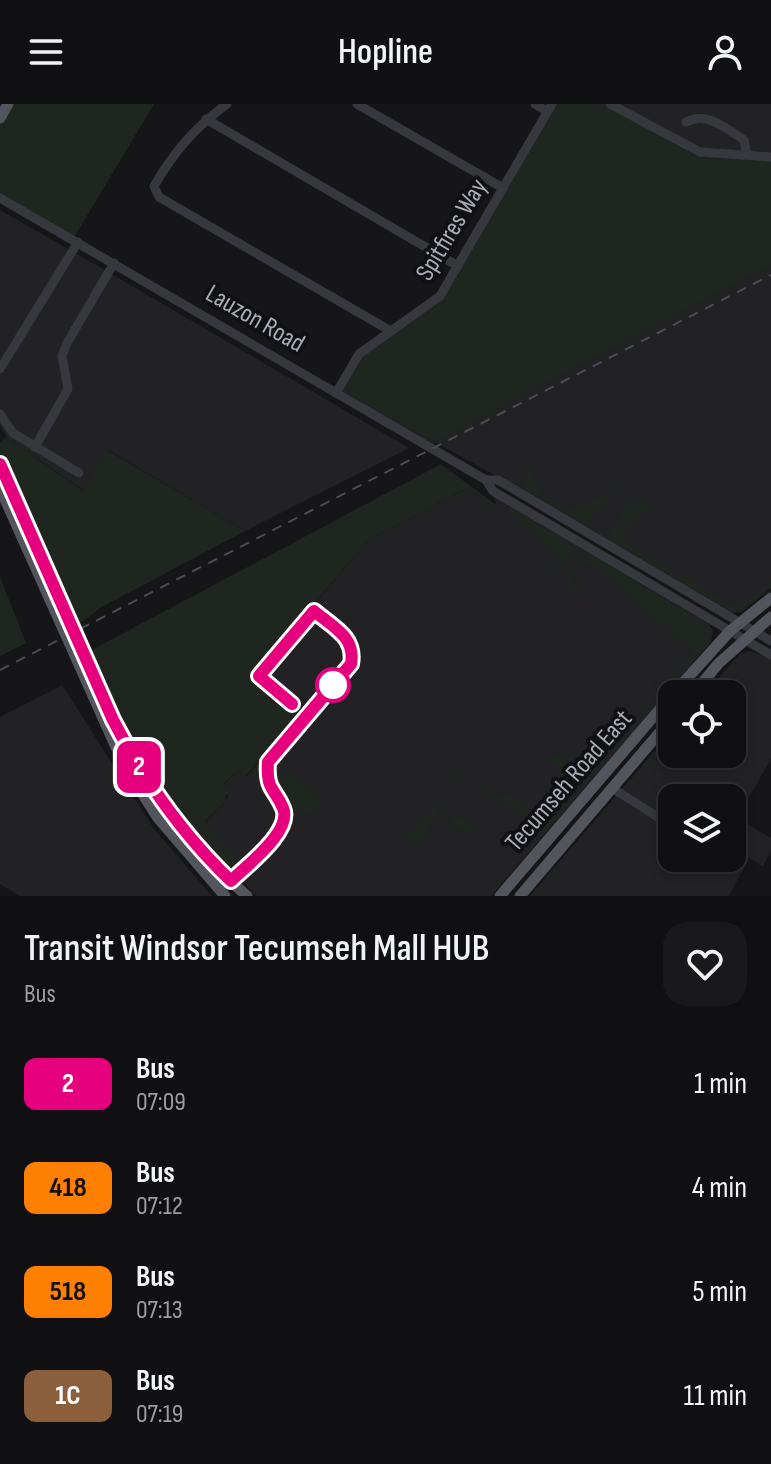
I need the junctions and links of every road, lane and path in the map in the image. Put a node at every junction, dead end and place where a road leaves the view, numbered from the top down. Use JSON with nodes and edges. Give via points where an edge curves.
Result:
{"nodes":[{"id":1,"x":8,"y":104,"type":"edge"},
{"id":2,"x":227,"y":104,"type":"edge"},
{"id":3,"x":357,"y":104,"type":"edge"},
{"id":4,"x":535,"y":104,"type":"edge"},
{"id":5,"x":610,"y":104,"type":"edge"},
{"id":6,"x":549,"y":107,"type":"edge"},
{"id":7,"x":0,"y":118,"type":"edge"},
{"id":8,"x":206,"y":119,"type":"junction"},
{"id":9,"x":686,"y":122,"type":"dead end"},
{"id":10,"x":747,"y":155,"type":"junction"},
{"id":11,"x":771,"y":157,"type":"edge"},
{"id":12,"x":503,"y":188,"type":"junction"},
{"id":13,"x":0,"y":198,"type":"edge"},
{"id":14,"x":78,"y":242,"type":"junction"},
{"id":15,"x":114,"y":263,"type":"junction"},
{"id":16,"x":458,"y":266,"type":"junction"},
{"id":17,"x":389,"y":330,"type":"junction"},
{"id":18,"x":0,"y":369,"type":"edge"},
{"id":19,"x":336,"y":393,"type":"junction"},
{"id":20,"x":0,"y":414,"type":"edge"},
{"id":21,"x":35,"y":447,"type":"junction"},
{"id":22,"x":0,"y":464,"type":"edge"},
{"id":23,"x":79,"y":473,"type":"dead end"},
{"id":24,"x":0,"y":488,"type":"edge"},
{"id":25,"x":771,"y":598,"type":"edge"},
{"id":26,"x":771,"y":617,"type":"edge"},
{"id":27,"x":735,"y":627,"type":"junction"},
{"id":28,"x":749,"y":636,"type":"junction"},
{"id":29,"x":771,"y":641,"type":"edge"},
{"id":30,"x":771,"y":655,"type":"edge"},
{"id":31,"x":686,"y":680,"type":"edge"},
{"id":32,"x":707,"y":680,"type":"edge"},
{"id":33,"x":658,"y":711,"type":"edge"},
{"id":34,"x":658,"y":734,"type":"edge"},
{"id":35,"x":612,"y":788,"type":"junction"},
{"id":36,"x":658,"y":817,"type":"edge"},
{"id":37,"x":231,"y":892,"type":"edge"},
{"id":38,"x":500,"y":896,"type":"edge"},
{"id":39,"x":520,"y":896,"type":"edge"}],
"edges":[{"from":1,"to":7,"type":"main road"},
{"from":2,"to":8,"type":"street"},
{"from":3,"to":12,"type":"street"},
{"from":4,"to":6,"type":"street"},
{"from":5,"to":10,"type":"street","via":[[700,152]]},
{"from":6,"to":12,"type":"street","name":"Spitfires Way"},
{"from":8,"to":16,"type":"street"},
{"from":8,"to":17,"type":"street","via":[[176,149],[154,186],[159,197]]},
{"from":9,"to":10,"type":"street","via":[[708,118],[744,140]]},
{"from":10,"to":11,"type":"street"},
{"from":12,"to":16,"type":"street","name":"Spitfires Way"},
{"from":13,"to":14,"type":"street","name":"Lauzon Road"},
{"from":14,"to":15,"type":"street","name":"Lauzon Road"},
{"from":14,"to":18,"type":"street"},
{"from":15,"to":19,"type":"street","name":"Lauzon Road"},
{"from":15,"to":21,"type":"street","via":[[67,343],[62,356],[68,389]]},
{"from":16,"to":17,"type":"street","name":"Spitfires Way","via":[[428,308]]},
{"from":17,"to":19,"type":"street","name":"Spitfires Way","via":[[359,354]]},
{"from":19,"to":27,"type":"street","name":"Lauzon Road","via":[[486,480],[498,480]]},
{"from":20,"to":21,"type":"street","via":[[13,433]]},
{"from":21,"to":23,"type":"street"},
{"from":22,"to":37,"type":"main road","via":[[132,757]]},
{"from":24,"to":37,"type":"main road","via":[[124,765],[158,818]]},
{"from":25,"to":27,"type":"main road","name":"Tecumseh Road East"},
{"from":26,"to":28,"type":"main road"},
{"from":27,"to":28,"type":"street","name":"Lauzon Road"},
{"from":27,"to":31,"type":"main road","name":"Tecumseh Road East"},
{"from":28,"to":29,"type":"street","name":"Lauzon Road"},
{"from":28,"to":30,"type":"street","name":"Lauzon Road"},
{"from":28,"to":32,"type":"main road"},
{"from":33,"to":38,"type":"main road","name":"Tecumseh Road East"},
{"from":34,"to":35,"type":"main road","name":"Tecumseh Road East"},
{"from":35,"to":36,"type":"street"},
{"from":35,"to":39,"type":"main road","name":"Tecumseh Road East"}]}
